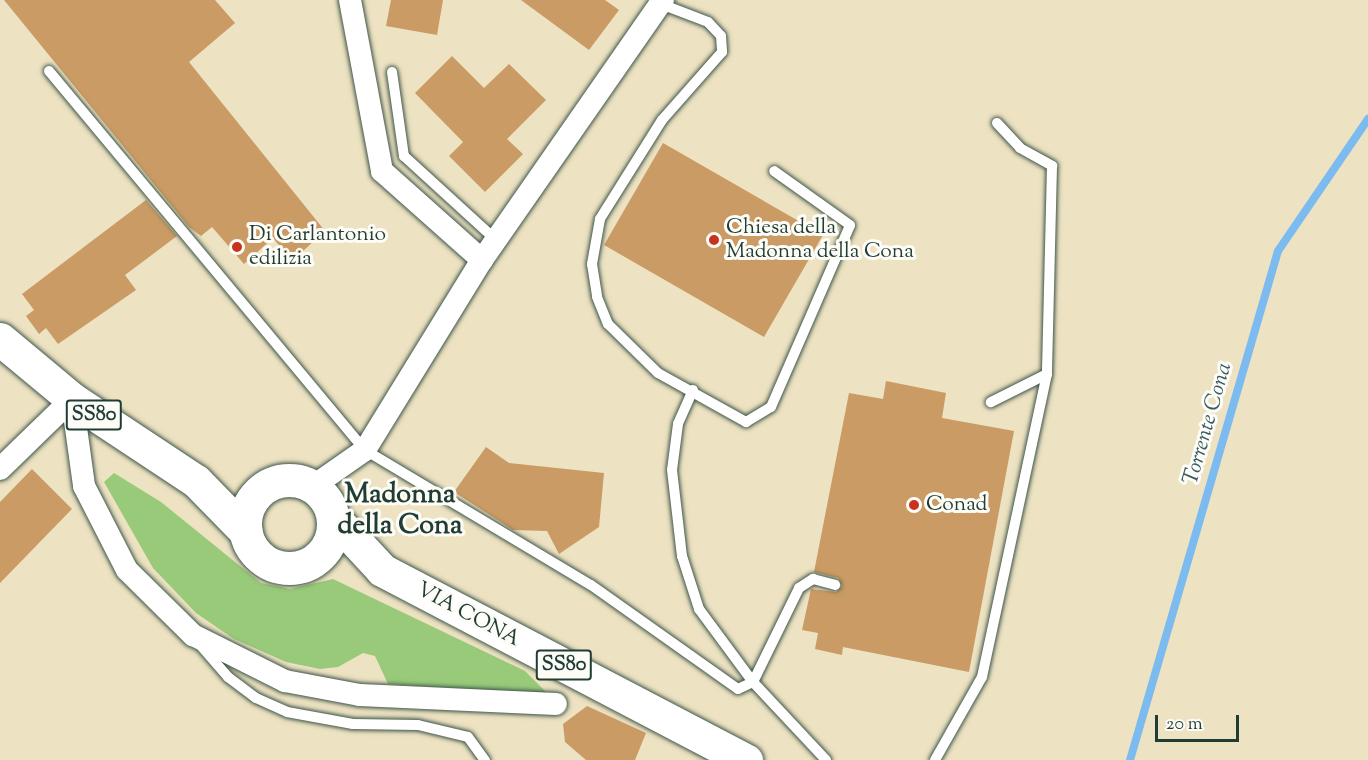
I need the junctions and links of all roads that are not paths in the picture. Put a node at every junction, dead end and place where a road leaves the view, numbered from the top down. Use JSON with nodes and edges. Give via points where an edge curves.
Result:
{"nodes":[{"id":1,"x":350,"y":0,"type":"edge"},
{"id":2,"x":662,"y":2,"type":"edge"},
{"id":3,"x":49,"y":71,"type":"dead end"},
{"id":4,"x":392,"y":72,"type":"dead end"},
{"id":5,"x":998,"y":123,"type":"dead end"},
{"id":6,"x":774,"y":171,"type":"dead end"},
{"id":7,"x":496,"y":240,"type":"junction"},
{"id":8,"x":482,"y":261,"type":"junction"},
{"id":9,"x":0,"y":339,"type":"edge"},
{"id":10,"x":1047,"y":374,"type":"junction"},
{"id":11,"x":693,"y":390,"type":"junction"},
{"id":12,"x":72,"y":399,"type":"junction"},
{"id":13,"x":991,"y":402,"type":"dead end"},
{"id":14,"x":365,"y":450,"type":"junction"},
{"id":15,"x":0,"y":468,"type":"edge"},
{"id":16,"x":196,"y":481,"type":"junction"},
{"id":17,"x":312,"y":487,"type":"junction"},
{"id":18,"x":263,"y":489,"type":"junction"},
{"id":19,"x":333,"y":517,"type":"junction"},
{"id":20,"x":246,"y":532,"type":"junction"},
{"id":21,"x":314,"y":561,"type":"junction"},
{"id":22,"x":382,"y":570,"type":"junction"},
{"id":23,"x":835,"y":585,"type":"dead end"},
{"id":24,"x":193,"y":635,"type":"junction"},
{"id":25,"x":753,"y":682,"type":"junction"},
{"id":26,"x":556,"y":704,"type":"dead end"},
{"id":27,"x":485,"y":760,"type":"edge"},
{"id":28,"x":746,"y":760,"type":"edge"},
{"id":29,"x":826,"y":760,"type":"edge"},
{"id":30,"x":935,"y":760,"type":"edge"}],
"edges":[{"from":1,"to":8,"type":"street","via":[[382,171]]},
{"from":2,"to":7,"type":"street"},
{"from":2,"to":11,"type":"lane","via":[[708,22],[721,36],[722,52],[662,120],[624,176],[600,219],[592,264],[608,324],[658,373]]},
{"from":3,"to":14,"type":"lane"},
{"from":4,"to":7,"type":"lane","via":[[404,156]]},
{"from":5,"to":10,"type":"lane","via":[[1020,148],[1052,166]]},
{"from":6,"to":11,"type":"lane","via":[[850,225],[771,407],[746,422]]},
{"from":7,"to":8,"type":"street"},
{"from":8,"to":14,"type":"street"},
{"from":9,"to":12,"type":"main road","number":"SS80"},
{"from":10,"to":13,"type":"lane"},
{"from":10,"to":30,"type":"lane","via":[[982,677]]},
{"from":11,"to":25,"type":"lane","via":[[678,424],[672,470],[682,556],[699,609]]},
{"from":12,"to":15,"type":"street"},
{"from":12,"to":16,"type":"main road","number":"SS80"},
{"from":12,"to":24,"type":"street","via":[[84,486],[111,539],[128,570]]},
{"from":14,"to":17,"type":"street"},
{"from":14,"to":25,"type":"lane","via":[[591,585],[738,689]]},
{"from":16,"to":18,"type":"main road","number":"SS80"},
{"from":16,"to":20,"type":"main road","number":"SS80"},
{"from":17,"to":18,"type":"main road","number":"SS80","via":[[292,480]]},
{"from":17,"to":19,"type":"main road","number":"SS80"},
{"from":18,"to":20,"type":"main road","via":[[250,504]]},
{"from":19,"to":21,"type":"main road","via":[[328,546]]},
{"from":19,"to":22,"type":"main road","name":"VIA CONA","number":"SS80"},
{"from":20,"to":21,"type":"main road","number":"SS80","via":[[251,546],[272,565],[301,567]]},
{"from":21,"to":22,"type":"main road","name":"VIA CONA","number":"SS80"},
{"from":22,"to":28,"type":"main road","name":"VIA CONA","number":"SS80"},
{"from":23,"to":25,"type":"lane","via":[[813,579],[799,588]]},
{"from":24,"to":26,"type":"street","via":[[285,681],[360,695]]},
{"from":24,"to":27,"type":"lane","via":[[228,677],[255,698],[286,712],[458,735],[468,738]]},
{"from":25,"to":29,"type":"lane"}]}
